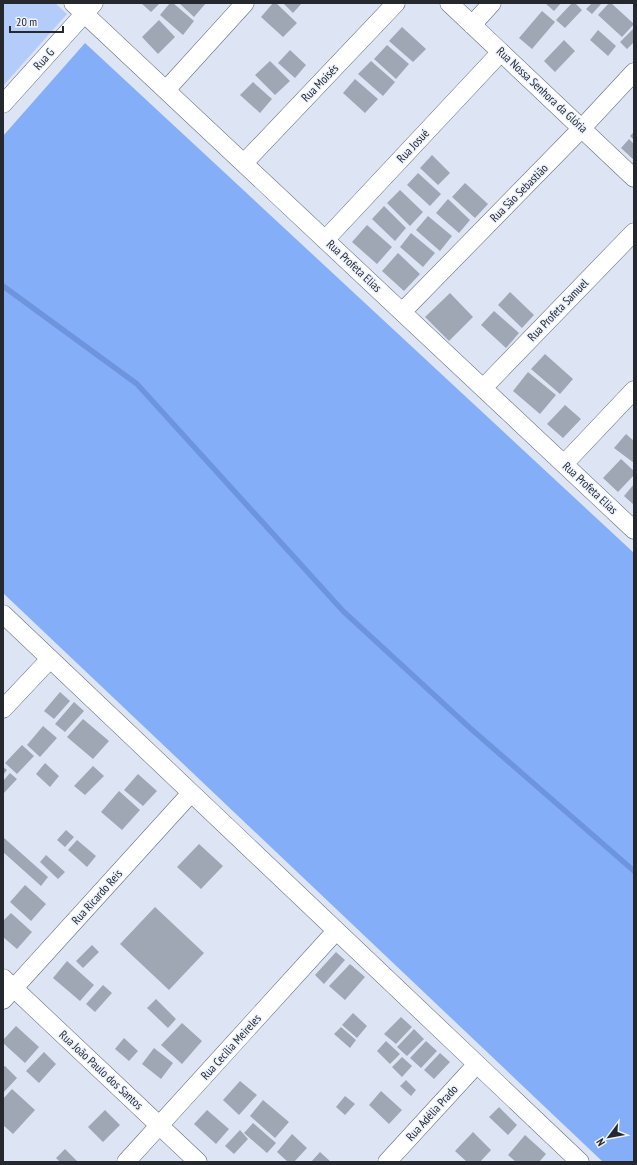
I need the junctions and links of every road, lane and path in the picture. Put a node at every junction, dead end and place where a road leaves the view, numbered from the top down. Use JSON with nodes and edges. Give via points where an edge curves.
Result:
{"nodes":[{"id":1,"x":245,"y":3,"type":"edge"},
{"id":2,"x":396,"y":3,"type":"edge"},
{"id":3,"x":449,"y":3,"type":"edge"},
{"id":4,"x":492,"y":3,"type":"edge"},
{"id":5,"x":84,"y":6,"type":"edge"},
{"id":6,"x":472,"y":25,"type":"junction"},
{"id":7,"x":501,"y":52,"type":"junction"},
{"id":8,"x":634,"y":72,"type":"edge"},
{"id":9,"x":166,"y":90,"type":"junction"},
{"id":10,"x":3,"y":104,"type":"edge"},
{"id":11,"x":582,"y":128,"type":"junction"},
{"id":12,"x":244,"y":163,"type":"junction"},
{"id":13,"x":634,"y":178,"type":"edge"},
{"id":14,"x":634,"y":232,"type":"edge"},
{"id":15,"x":325,"y":240,"type":"junction"},
{"id":16,"x":402,"y":312,"type":"junction"},
{"id":17,"x":483,"y":388,"type":"junction"},
{"id":18,"x":634,"y":390,"type":"edge"},
{"id":19,"x":564,"y":464,"type":"junction"},
{"id":20,"x":634,"y":530,"type":"edge"},
{"id":21,"x":3,"y":614,"type":"edge"},
{"id":22,"x":50,"y":659,"type":"junction"},
{"id":23,"x":3,"y":709,"type":"edge"},
{"id":24,"x":191,"y":793,"type":"junction"},
{"id":25,"x":336,"y":931,"type":"junction"},
{"id":26,"x":7,"y":989,"type":"edge"},
{"id":27,"x":476,"y":1065,"type":"junction"},
{"id":28,"x":160,"y":1126,"type":"junction"},
{"id":29,"x":126,"y":1162,"type":"edge"},
{"id":30,"x":198,"y":1162,"type":"edge"},
{"id":31,"x":387,"y":1162,"type":"edge"},
{"id":32,"x":580,"y":1162,"type":"edge"}],
"edges":[{"from":1,"to":9,"type":"street"},
{"from":2,"to":12,"type":"street","name":"Rua Moisés"},
{"from":3,"to":6,"type":"street","name":"Rua Nossa Senhora da Glória"},
{"from":4,"to":6,"type":"street"},
{"from":5,"to":9,"type":"street","name":"Rua Profeta Elias"},
{"from":5,"to":10,"type":"street","name":"Rua G"},
{"from":6,"to":7,"type":"street","name":"Rua Nossa Senhora da Glória"},
{"from":7,"to":11,"type":"street","name":"Rua Nossa Senhora da Glória"},
{"from":7,"to":15,"type":"street","name":"Rua Josué"},
{"from":8,"to":11,"type":"street","name":"Rua São Sebastião"},
{"from":9,"to":12,"type":"street","name":"Rua Profeta Elias"},
{"from":11,"to":13,"type":"street","name":"Rua Nossa Senhora da Glória"},
{"from":11,"to":16,"type":"street","name":"Rua São Sebastião"},
{"from":12,"to":15,"type":"street","name":"Rua Profeta Elias"},
{"from":14,"to":17,"type":"street","name":"Rua Profeta Samuel"},
{"from":15,"to":16,"type":"street","name":"Rua Profeta Elias"},
{"from":16,"to":17,"type":"street","name":"Rua Profeta Elias"},
{"from":17,"to":19,"type":"street","name":"Rua Profeta Elias"},
{"from":18,"to":19,"type":"street"},
{"from":19,"to":20,"type":"street","name":"Rua Profeta Elias"},
{"from":21,"to":22,"type":"street"},
{"from":22,"to":23,"type":"street"},
{"from":22,"to":24,"type":"street"},
{"from":24,"to":25,"type":"street"},
{"from":24,"to":26,"type":"street","name":"Rua Ricardo Reis"},
{"from":25,"to":27,"type":"street"},
{"from":25,"to":28,"type":"street","name":"Rua Cecília Meireles"},
{"from":26,"to":28,"type":"street","name":"Rua João Paulo dos Santos"},
{"from":27,"to":31,"type":"street","name":"Rua Adélia Prado"},
{"from":27,"to":32,"type":"street"},
{"from":28,"to":29,"type":"street","name":"Rua Cecília Meireles"},
{"from":28,"to":30,"type":"street","name":"Rua João Paulo dos Santos"}]}
